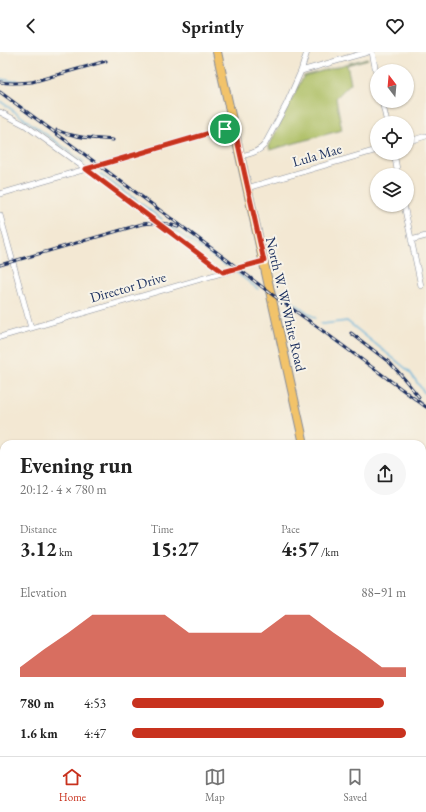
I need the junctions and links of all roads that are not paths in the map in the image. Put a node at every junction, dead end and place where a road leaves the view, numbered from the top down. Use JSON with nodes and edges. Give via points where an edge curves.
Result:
{"nodes":[{"id":1,"x":217,"y":52,"type":"edge"},
{"id":2,"x":307,"y":52,"type":"edge"},
{"id":3,"x":368,"y":52,"type":"edge"},
{"id":4,"x":372,"y":52,"type":"edge"},
{"id":5,"x":374,"y":64,"type":"edge"},
{"id":6,"x":301,"y":71,"type":"junction"},
{"id":7,"x":0,"y":112,"type":"edge"},
{"id":8,"x":234,"y":126,"type":"junction"},
{"id":9,"x":426,"y":136,"type":"edge"},
{"id":10,"x":414,"y":140,"type":"edge"},
{"id":11,"x":370,"y":152,"type":"edge"},
{"id":12,"x":240,"y":156,"type":"junction"},
{"id":13,"x":86,"y":169,"type":"junction"},
{"id":14,"x":247,"y":188,"type":"junction"},
{"id":15,"x":0,"y":194,"type":"edge"},
{"id":16,"x":405,"y":212,"type":"edge"},
{"id":17,"x":0,"y":215,"type":"edge"},
{"id":18,"x":426,"y":236,"type":"edge"},
{"id":19,"x":411,"y":240,"type":"junction"},
{"id":20,"x":264,"y":261,"type":"junction"},
{"id":21,"x":223,"y":272,"type":"junction"},
{"id":22,"x":421,"y":286,"type":"dead end"},
{"id":23,"x":31,"y":328,"type":"junction"},
{"id":24,"x":0,"y":337,"type":"edge"},
{"id":25,"x":303,"y":440,"type":"edge"}],
"edges":[{"from":1,"to":8,"type":"main road","name":"North W. W. White Road"},
{"from":2,"to":6,"type":"street"},
{"from":3,"to":6,"type":"street"},
{"from":4,"to":5,"type":"street"},
{"from":6,"to":12,"type":"street","via":[[263,147],[256,152]]},
{"from":7,"to":13,"type":"street","via":[[25,125]]},
{"from":8,"to":12,"type":"main road","name":"North W. W. White Road"},
{"from":8,"to":13,"type":"street"},
{"from":9,"to":10,"type":"street"},
{"from":11,"to":14,"type":"street","name":"Lula Mae"},
{"from":12,"to":14,"type":"main road","name":"North W. W. White Road"},
{"from":13,"to":15,"type":"street"},
{"from":13,"to":21,"type":"street"},
{"from":14,"to":20,"type":"main road","name":"North W. W. White Road"},
{"from":16,"to":19,"type":"street"},
{"from":17,"to":23,"type":"street"},
{"from":18,"to":19,"type":"street"},
{"from":19,"to":22,"type":"street"},
{"from":20,"to":21,"type":"street","name":"Director Drive"},
{"from":20,"to":25,"type":"main road","name":"North W. W. White Road"},
{"from":21,"to":23,"type":"street","name":"Director Drive"},
{"from":23,"to":24,"type":"street","name":"Director Drive"}]}
